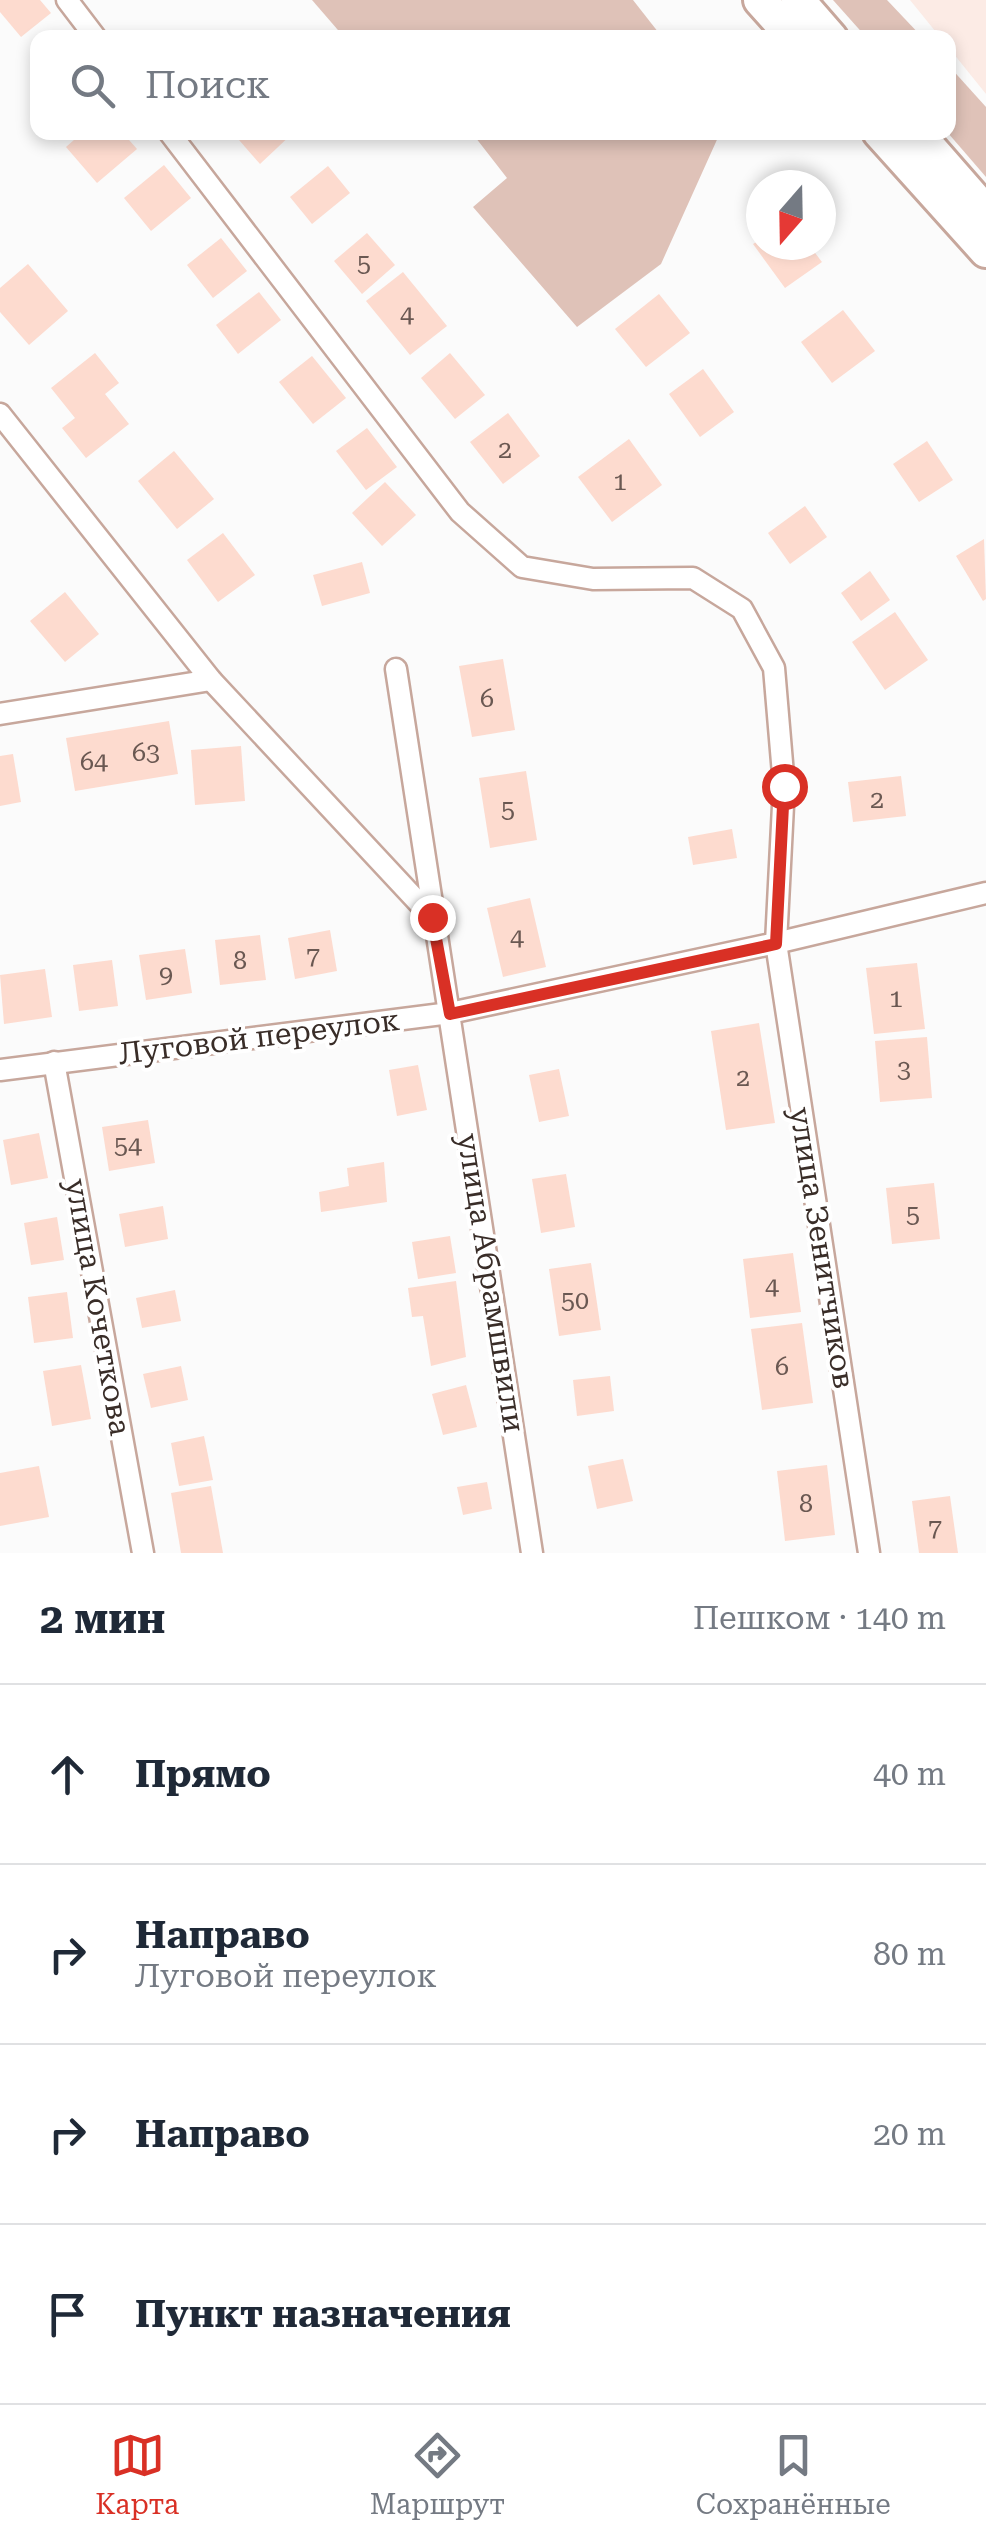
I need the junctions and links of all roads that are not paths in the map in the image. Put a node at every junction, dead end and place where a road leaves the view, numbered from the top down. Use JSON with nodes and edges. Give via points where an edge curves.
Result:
{"nodes":[{"id":1,"x":67,"y":0,"type":"edge"},
{"id":2,"x":760,"y":0,"type":"edge"},
{"id":3,"x":798,"y":0,"type":"edge"},
{"id":4,"x":90,"y":30,"type":"edge"},
{"id":5,"x":787,"y":30,"type":"edge"},
{"id":6,"x":824,"y":30,"type":"edge"},
{"id":7,"x":175,"y":140,"type":"edge"},
{"id":8,"x":886,"y":140,"type":"edge"},
{"id":9,"x":923,"y":140,"type":"edge"},
{"id":10,"x":986,"y":212,"type":"edge"},
{"id":11,"x":986,"y":251,"type":"edge"},
{"id":12,"x":0,"y":414,"type":"edge"},
{"id":13,"x":396,"y":669,"type":"dead end"},
{"id":14,"x":211,"y":680,"type":"junction"},
{"id":15,"x":0,"y":714,"type":"edge"},
{"id":16,"x":986,"y":893,"type":"edge"},
{"id":17,"x":432,"y":917,"type":"junction"},
{"id":18,"x":776,"y":944,"type":"junction"},
{"id":19,"x":450,"y":1014,"type":"junction"},
{"id":20,"x":54,"y":1062,"type":"junction"},
{"id":21,"x":0,"y":1070,"type":"edge"},
{"id":22,"x":143,"y":1553,"type":"edge"},
{"id":23,"x":532,"y":1553,"type":"edge"},
{"id":24,"x":869,"y":1553,"type":"edge"}],
"edges":[{"from":1,"to":4,"type":"street"},
{"from":2,"to":5,"type":"main road"},
{"from":3,"to":6,"type":"main road"},
{"from":7,"to":18,"type":"street","name":"улица Зенитчиков","via":[[460,512],[522,567],[593,579],[692,578],[742,609],[774,668],[784,786]]},
{"from":8,"to":11,"type":"main road"},
{"from":9,"to":10,"type":"main road"},
{"from":12,"to":14,"type":"street"},
{"from":13,"to":17,"type":"street","name":"улица Абрамшвили"},
{"from":14,"to":15,"type":"street"},
{"from":14,"to":17,"type":"street"},
{"from":16,"to":18,"type":"street","name":"Луговой переулок"},
{"from":17,"to":19,"type":"street","name":"улица Абрамшвили"},
{"from":18,"to":19,"type":"street","name":"Луговой переулок"},
{"from":18,"to":24,"type":"street","name":"улица Зенитчиков"},
{"from":19,"to":20,"type":"street","name":"Луговой переулок"},
{"from":19,"to":23,"type":"street","name":"улица Абрамшвили"},
{"from":20,"to":21,"type":"street","name":"Луговой переулок"},
{"from":20,"to":22,"type":"street","name":"улица Кочеткова"}]}
